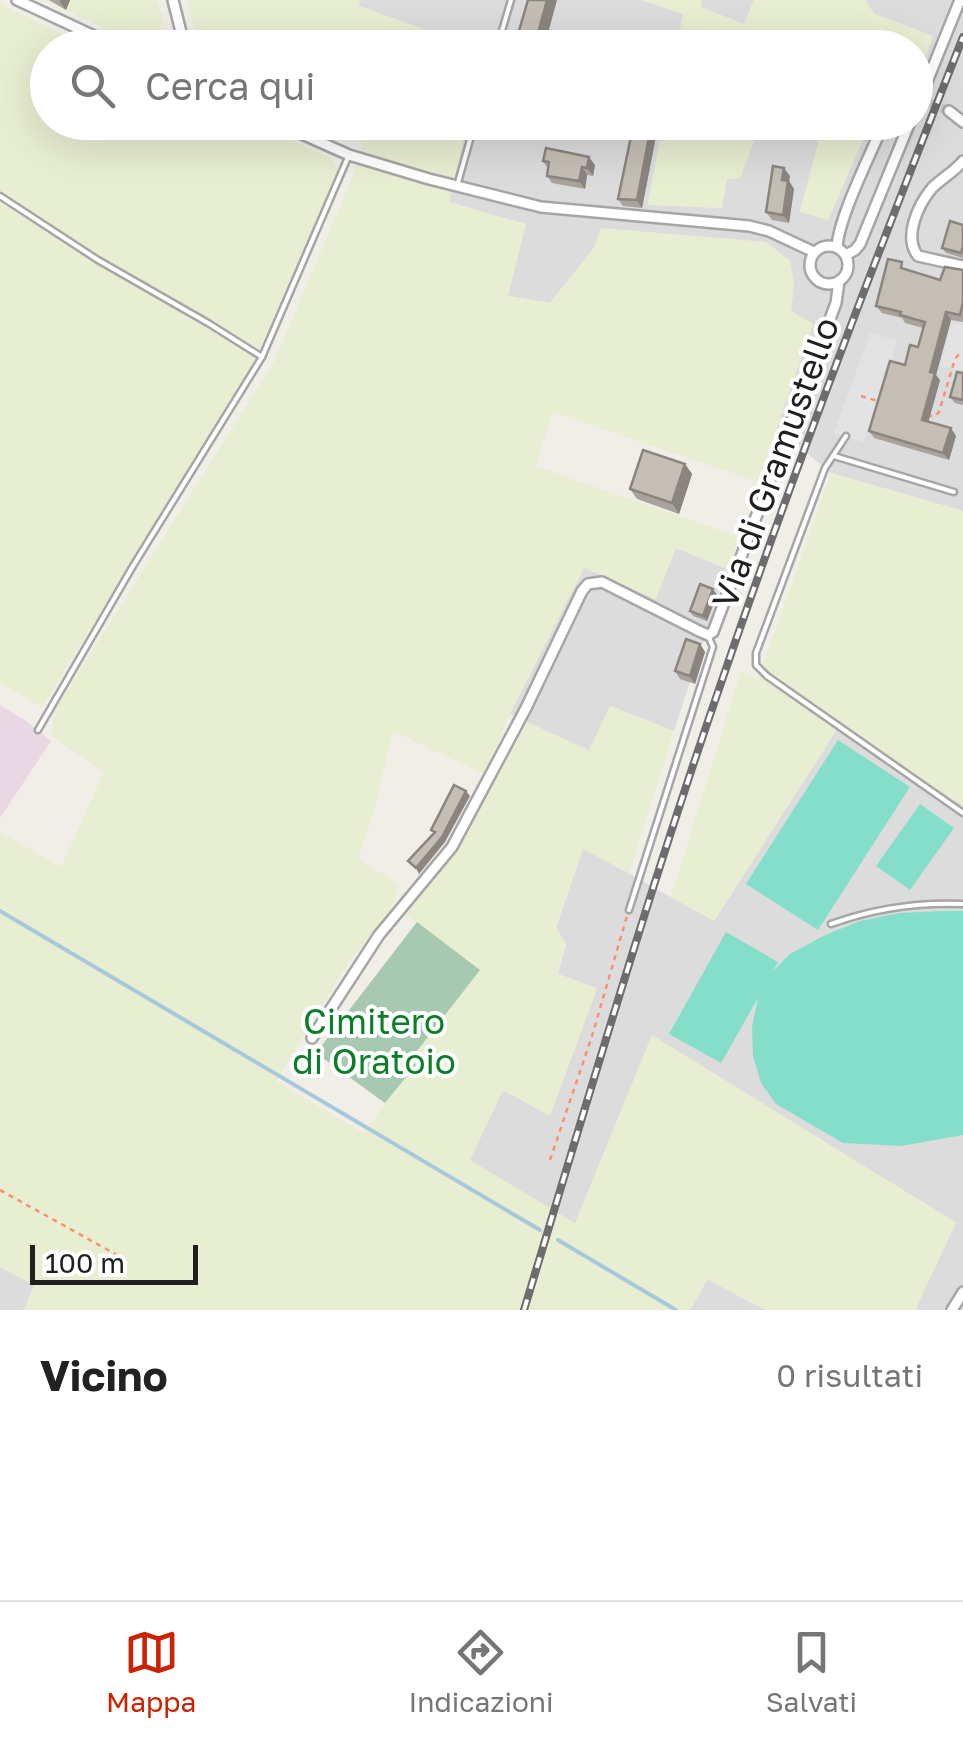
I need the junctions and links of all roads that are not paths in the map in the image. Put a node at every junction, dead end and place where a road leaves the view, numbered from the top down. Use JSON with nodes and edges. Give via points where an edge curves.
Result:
{"nodes":[{"id":1,"x":16,"y":0,"type":"edge"},
{"id":2,"x":173,"y":0,"type":"edge"},
{"id":3,"x":512,"y":0,"type":"edge"},
{"id":4,"x":960,"y":0,"type":"edge"},
{"id":5,"x":81,"y":30,"type":"edge"},
{"id":6,"x":180,"y":30,"type":"edge"},
{"id":7,"x":503,"y":30,"type":"edge"},
{"id":8,"x":933,"y":67,"type":"edge"},
{"id":9,"x":948,"y":111,"type":"tunnel mouth"},
{"id":10,"x":963,"y":122,"type":"edge"},
{"id":11,"x":317,"y":140,"type":"edge"},
{"id":12,"x":470,"y":140,"type":"edge"},
{"id":13,"x":877,"y":140,"type":"edge"},
{"id":14,"x":903,"y":140,"type":"edge"},
{"id":15,"x":349,"y":154,"type":"junction"},
{"id":16,"x":963,"y":160,"type":"edge"},
{"id":17,"x":456,"y":186,"type":"junction"},
{"id":18,"x":0,"y":196,"type":"edge"},
{"id":19,"x":842,"y":251,"type":"junction"},
{"id":20,"x":814,"y":252,"type":"junction"},
{"id":21,"x":963,"y":266,"type":"edge"},
{"id":22,"x":839,"y":281,"type":"junction"},
{"id":23,"x":262,"y":357,"type":"junction"},
{"id":24,"x":846,"y":436,"type":"dead end"},
{"id":25,"x":834,"y":456,"type":"junction"},
{"id":26,"x":954,"y":492,"type":"dead end"},
{"id":27,"x":708,"y":635,"type":"junction"},
{"id":28,"x":38,"y":730,"type":"dead end"},
{"id":29,"x":963,"y":814,"type":"edge"},
{"id":30,"x":963,"y":904,"type":"edge"},
{"id":31,"x":629,"y":910,"type":"road end"},
{"id":32,"x":831,"y":924,"type":"dead end"},
{"id":33,"x":312,"y":1038,"type":"dead end"},
{"id":34,"x":963,"y":1292,"type":"edge"},
{"id":35,"x":952,"y":1310,"type":"edge"}],
"edges":[{"from":1,"to":5,"type":"street"},
{"from":2,"to":6,"type":"street"},
{"from":3,"to":7,"type":"lane"},
{"from":4,"to":8,"type":"street"},
{"from":9,"to":10,"type":"street"},
{"from":11,"to":15,"type":"street"},
{"from":12,"to":17,"type":"lane"},
{"from":13,"to":19,"type":"street","via":[[838,238]]},
{"from":14,"to":19,"type":"street","via":[[860,244]]},
{"from":15,"to":17,"type":"street"},
{"from":15,"to":23,"type":"lane"},
{"from":16,"to":21,"type":"street","via":[[924,200],[911,241],[918,256]]},
{"from":17,"to":20,"type":"street","via":[[563,210],[760,228]]},
{"from":18,"to":23,"type":"lane"},
{"from":19,"to":20,"type":"street","via":[[823,246]]},
{"from":19,"to":22,"type":"street","via":[[847,272]]},
{"from":20,"to":22,"type":"street","via":[[812,275],[822,283]]},
{"from":22,"to":27,"type":"street","name":"Via di Gramustello"},
{"from":23,"to":28,"type":"lane"},
{"from":24,"to":25,"type":"lane"},
{"from":25,"to":26,"type":"lane"},
{"from":25,"to":29,"type":"lane","via":[[756,665]]},
{"from":27,"to":31,"type":"lane","via":[[713,648]]},
{"from":27,"to":33,"type":"street","name":"Via di Gramustello","via":[[602,582],[588,584],[452,848],[379,935]]},
{"from":30,"to":32,"type":"lane","via":[[899,905]]},
{"from":34,"to":35,"type":"street"}]}
